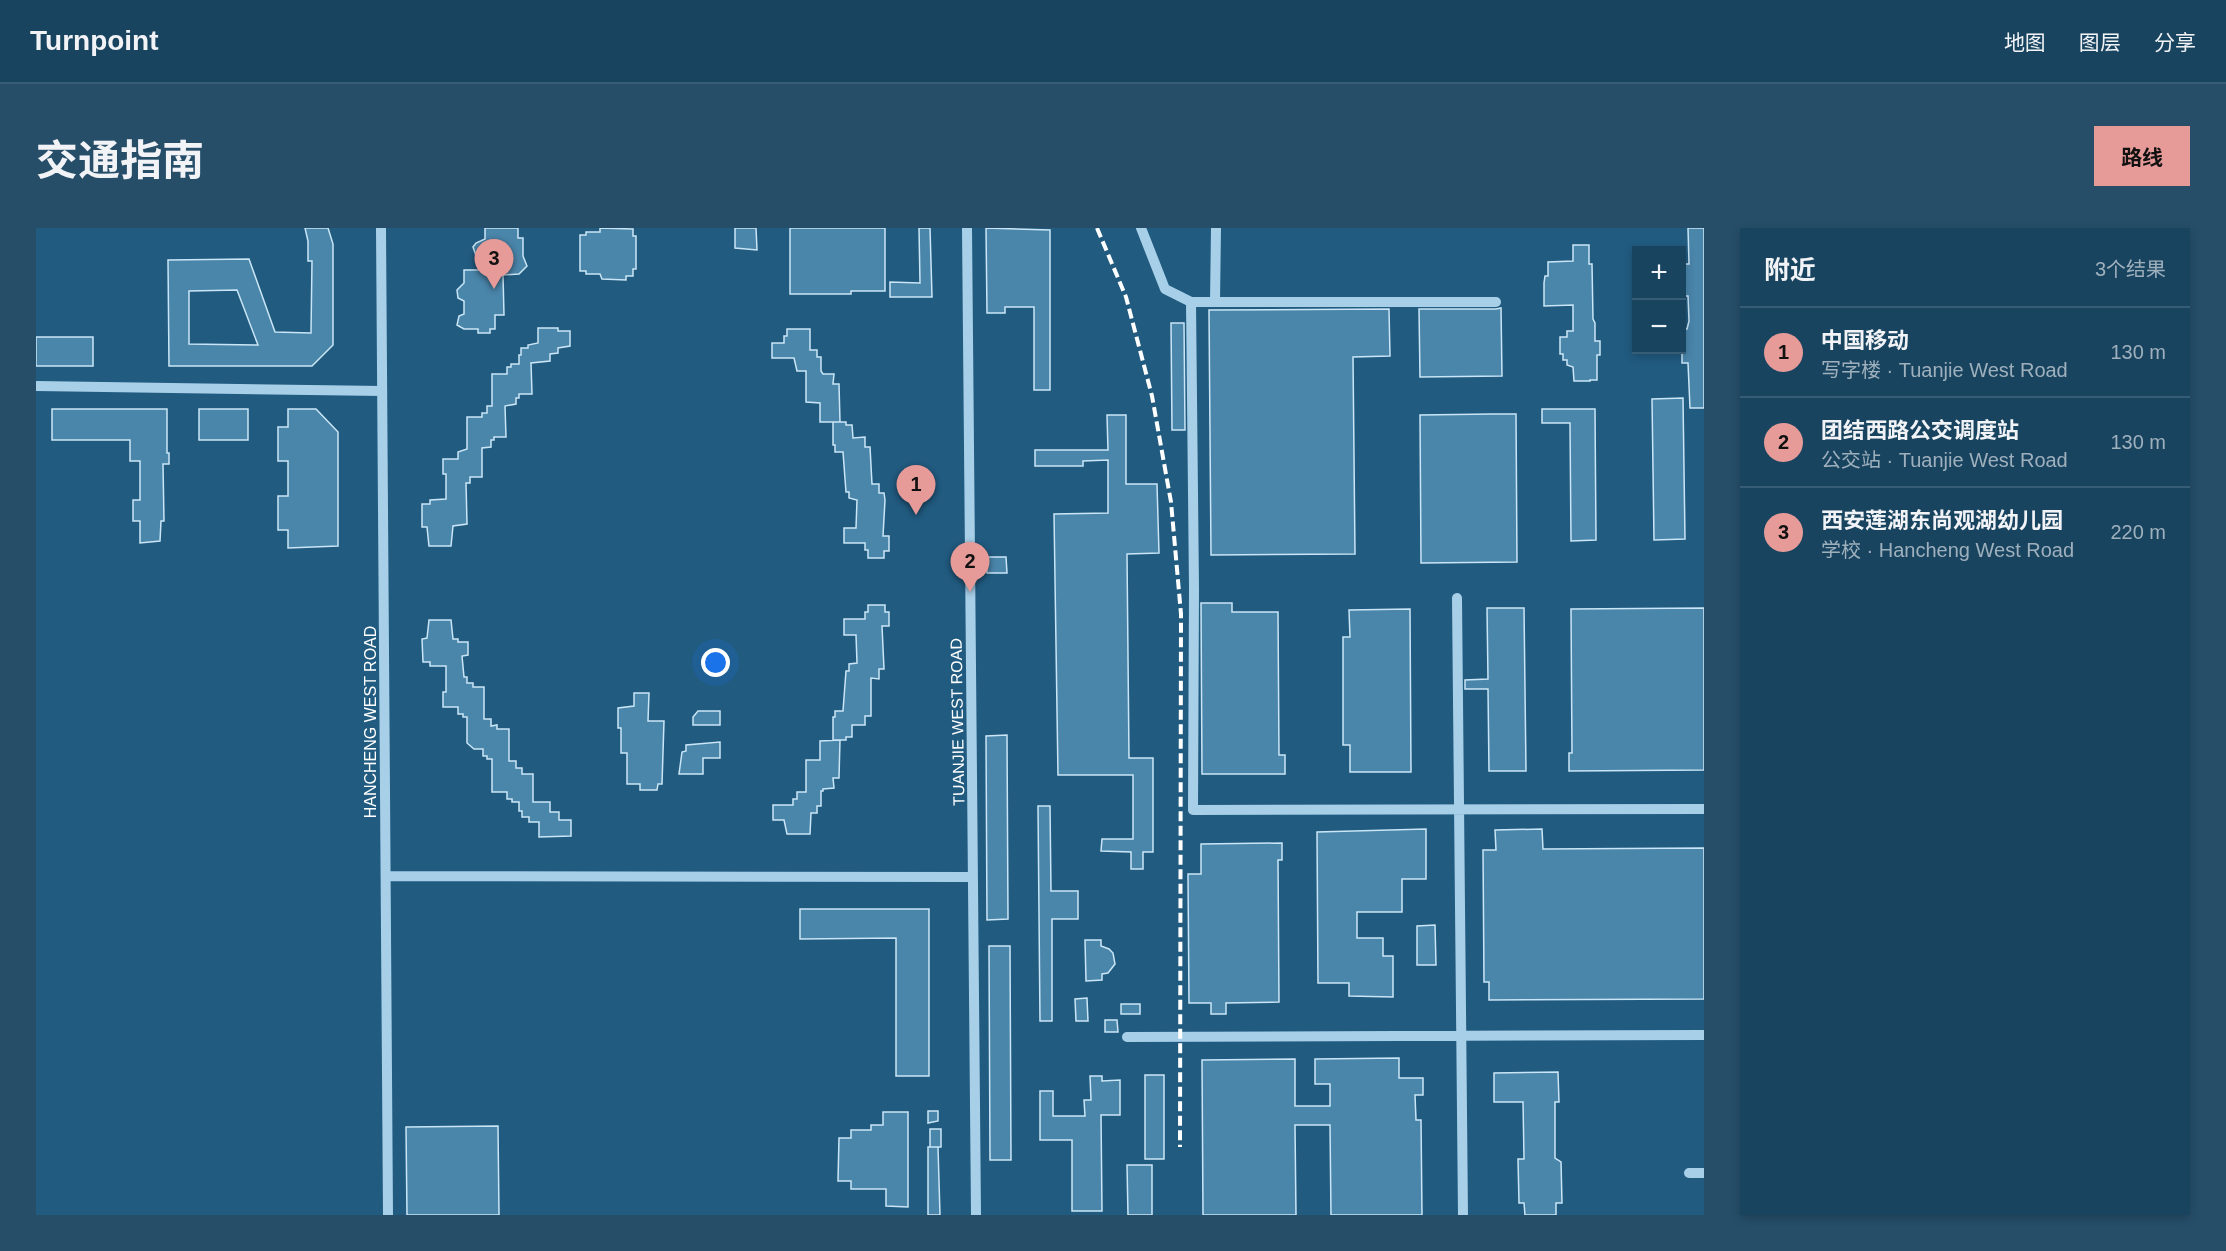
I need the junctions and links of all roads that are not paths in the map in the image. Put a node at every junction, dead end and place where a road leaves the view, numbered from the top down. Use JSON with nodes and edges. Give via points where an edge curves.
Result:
{"nodes":[{"id":1,"x":381,"y":228,"type":"edge"},
{"id":2,"x":967,"y":228,"type":"edge"},
{"id":3,"x":1142,"y":228,"type":"edge"},
{"id":4,"x":1216,"y":228,"type":"edge"},
{"id":5,"x":1191,"y":302,"type":"junction"},
{"id":6,"x":1215,"y":302,"type":"junction"},
{"id":7,"x":1496,"y":302,"type":"dead end"},
{"id":8,"x":36,"y":386,"type":"edge"},
{"id":9,"x":382,"y":391,"type":"junction"},
{"id":10,"x":1457,"y":598,"type":"dead end"},
{"id":11,"x":1458,"y":809,"type":"junction"},
{"id":12,"x":1704,"y":809,"type":"edge"},
{"id":13,"x":386,"y":876,"type":"junction"},
{"id":14,"x":973,"y":877,"type":"junction"},
{"id":15,"x":1704,"y":1035,"type":"edge"},
{"id":16,"x":1460,"y":1036,"type":"junction"},
{"id":17,"x":1127,"y":1037,"type":"dead end"},
{"id":18,"x":1689,"y":1173,"type":"dead end"},
{"id":19,"x":1704,"y":1173,"type":"edge"},
{"id":20,"x":388,"y":1215,"type":"edge"},
{"id":21,"x":976,"y":1215,"type":"edge"},
{"id":22,"x":1464,"y":1215,"type":"edge"}],
"edges":[{"from":1,"to":9,"type":"street","name":"HANCHENG WEST ROAD"},
{"from":2,"to":14,"type":"street","name":"TUANJIE WEST ROAD"},
{"from":3,"to":5,"type":"street","via":[[1165,289]]},
{"from":4,"to":6,"type":"street"},
{"from":5,"to":6,"type":"street"},
{"from":5,"to":11,"type":"street","via":[[1193,810]]},
{"from":6,"to":7,"type":"street"},
{"from":8,"to":9,"type":"street"},
{"from":9,"to":13,"type":"street","name":"HANCHENG WEST ROAD"},
{"from":10,"to":11,"type":"street"},
{"from":11,"to":12,"type":"street"},
{"from":11,"to":16,"type":"street"},
{"from":13,"to":14,"type":"street"},
{"from":13,"to":20,"type":"street","name":"HANCHENG WEST ROAD"},
{"from":14,"to":21,"type":"street","name":"TUANJIE WEST ROAD"},
{"from":15,"to":16,"type":"street"},
{"from":16,"to":17,"type":"street"},
{"from":16,"to":22,"type":"street"},
{"from":18,"to":19,"type":"street"}]}
